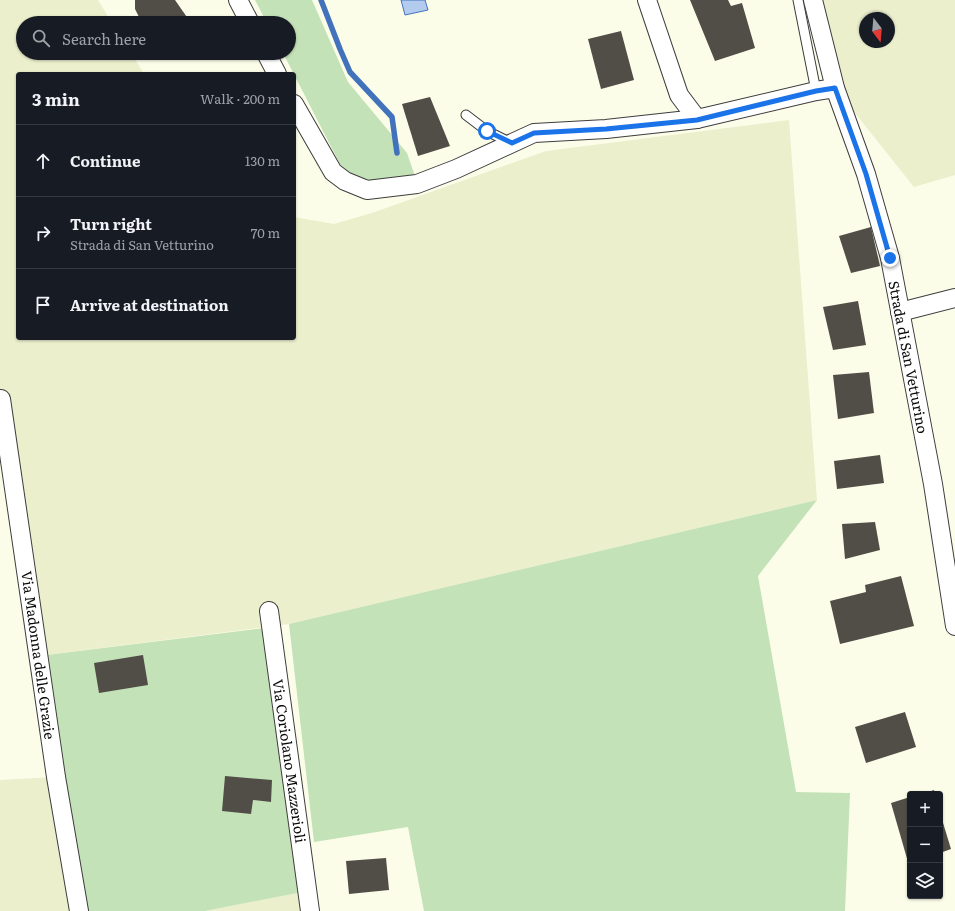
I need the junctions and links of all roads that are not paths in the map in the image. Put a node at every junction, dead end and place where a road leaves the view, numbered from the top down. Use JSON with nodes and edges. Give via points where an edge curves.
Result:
{"nodes":[{"id":1,"x":238,"y":0,"type":"edge"},
{"id":2,"x":647,"y":0,"type":"edge"},
{"id":3,"x":798,"y":0,"type":"edge"},
{"id":4,"x":813,"y":0,"type":"edge"},
{"id":5,"x":246,"y":16,"type":"edge"},
{"id":6,"x":270,"y":60,"type":"edge"},
{"id":7,"x":276,"y":72,"type":"edge"},
{"id":8,"x":835,"y":88,"type":"junction"},
{"id":9,"x":816,"y":91,"type":"junction"},
{"id":10,"x":296,"y":107,"type":"edge"},
{"id":11,"x":466,"y":115,"type":"dead end"},
{"id":12,"x":697,"y":120,"type":"junction"},
{"id":13,"x":512,"y":143,"type":"junction"},
{"id":14,"x":955,"y":298,"type":"edge"},
{"id":15,"x":900,"y":312,"type":"junction"},
{"id":16,"x":1,"y":399,"type":"dead end"},
{"id":17,"x":269,"y":611,"type":"dead end"},
{"id":18,"x":955,"y":626,"type":"edge"},
{"id":19,"x":79,"y":911,"type":"edge"},
{"id":20,"x":310,"y":911,"type":"edge"}],
"edges":[{"from":1,"to":5,"type":"street"},
{"from":2,"to":12,"type":"street","via":[[679,94]]},
{"from":3,"to":9,"type":"lane"},
{"from":4,"to":8,"type":"street","name":"Strada di San Vetturino"},
{"from":6,"to":7,"type":"street"},
{"from":8,"to":9,"type":"street"},
{"from":8,"to":15,"type":"street","name":"Strada di San Vetturino","via":[[866,174],[890,258]]},
{"from":9,"to":12,"type":"street"},
{"from":10,"to":13,"type":"street","via":[[333,172],[345,181],[367,190],[417,184]]},
{"from":11,"to":13,"type":"lane","via":[[487,131]]},
{"from":12,"to":13,"type":"street","via":[[534,133]]},
{"from":14,"to":15,"type":"street"},
{"from":15,"to":18,"type":"street","name":"Strada di San Vetturino","via":[[933,484]]},
{"from":16,"to":19,"type":"street","name":"Via Madonna delle Grazie","via":[[56,777]]},
{"from":17,"to":20,"type":"street","name":"Via Coriolano Mazzerioli"}]}
